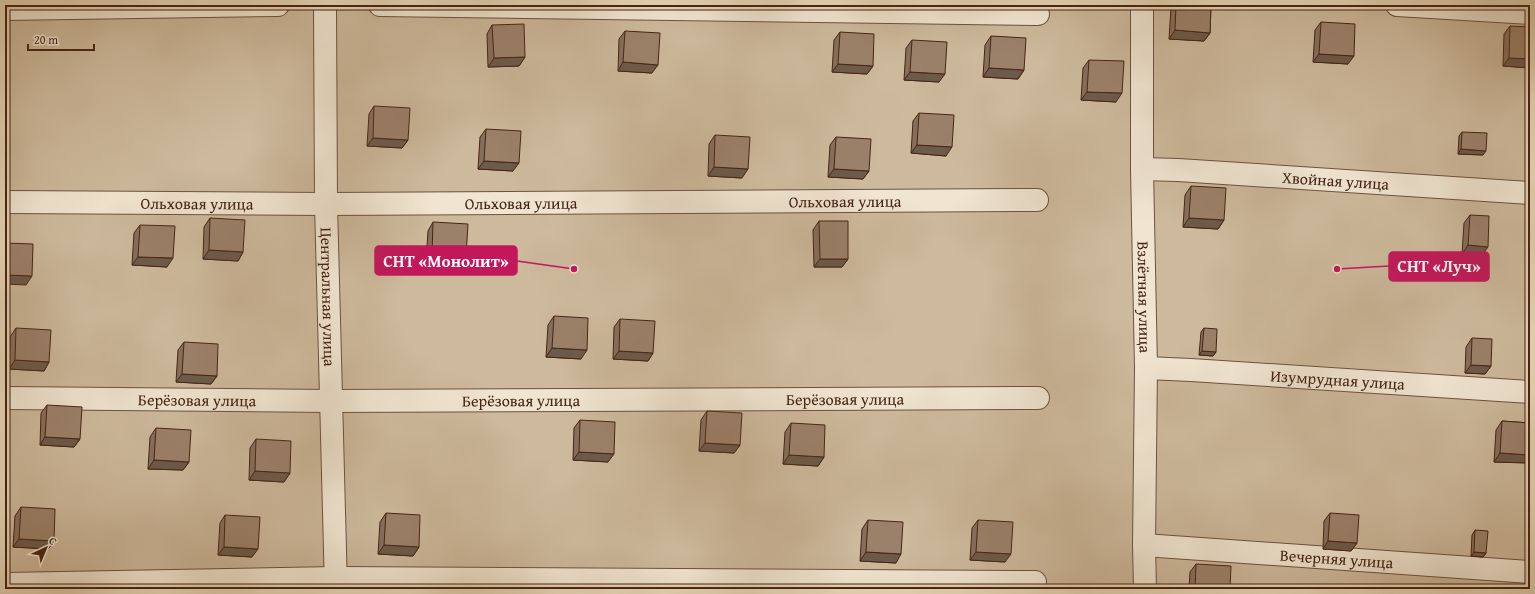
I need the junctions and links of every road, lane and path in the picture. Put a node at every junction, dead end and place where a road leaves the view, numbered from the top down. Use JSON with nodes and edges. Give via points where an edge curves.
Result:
{"nodes":[{"id":1,"x":278,"y":5,"type":"edge"},
{"id":2,"x":325,"y":5,"type":"edge"},
{"id":3,"x":380,"y":5,"type":"edge"},
{"id":4,"x":1142,"y":5,"type":"edge"},
{"id":5,"x":1397,"y":5,"type":"edge"},
{"id":6,"x":5,"y":9,"type":"edge"},
{"id":7,"x":1530,"y":13,"type":"edge"},
{"id":8,"x":1038,"y":14,"type":"dead end"},
{"id":9,"x":1142,"y":169,"type":"junction"},
{"id":10,"x":1530,"y":193,"type":"edge"},
{"id":11,"x":1037,"y":200,"type":"dead end"},
{"id":12,"x":5,"y":202,"type":"edge"},
{"id":13,"x":326,"y":204,"type":"junction"},
{"id":14,"x":1146,"y":368,"type":"junction"},
{"id":15,"x":1530,"y":392,"type":"edge"},
{"id":16,"x":5,"y":398,"type":"edge"},
{"id":17,"x":1038,"y":398,"type":"dead end"},
{"id":18,"x":332,"y":401,"type":"junction"},
{"id":19,"x":1144,"y":545,"type":"junction"},
{"id":20,"x":1530,"y":572,"type":"edge"},
{"id":21,"x":1035,"y":582,"type":"dead end"},
{"id":22,"x":5,"y":584,"type":"edge"},
{"id":23,"x":336,"y":584,"type":"edge"},
{"id":24,"x":1145,"y":589,"type":"edge"}],
"edges":[{"from":1,"to":6,"type":"street"},
{"from":2,"to":13,"type":"street","name":"Центральная улица"},
{"from":3,"to":8,"type":"street"},
{"from":4,"to":9,"type":"street","name":"Взлётная улица"},
{"from":5,"to":7,"type":"street"},
{"from":9,"to":10,"type":"street","name":"Хвойная улица"},
{"from":9,"to":14,"type":"street","name":"Взлётная улица"},
{"from":11,"to":13,"type":"street","name":"Ольховая улица"},
{"from":12,"to":13,"type":"street","name":"Ольховая улица"},
{"from":13,"to":18,"type":"street","name":"Центральная улица"},
{"from":14,"to":15,"type":"street","name":"Изумрудная улица"},
{"from":14,"to":19,"type":"street","name":"Взлётная улица"},
{"from":16,"to":18,"type":"street","name":"Берёзовая улица"},
{"from":17,"to":18,"type":"street","name":"Берёзовая улица"},
{"from":18,"to":23,"type":"street","name":"Центральная улица"},
{"from":19,"to":20,"type":"street","name":"Вечерняя улица"},
{"from":19,"to":24,"type":"street","name":"Взлётная улица"},
{"from":21,"to":23,"type":"street"},
{"from":22,"to":23,"type":"street"}]}
